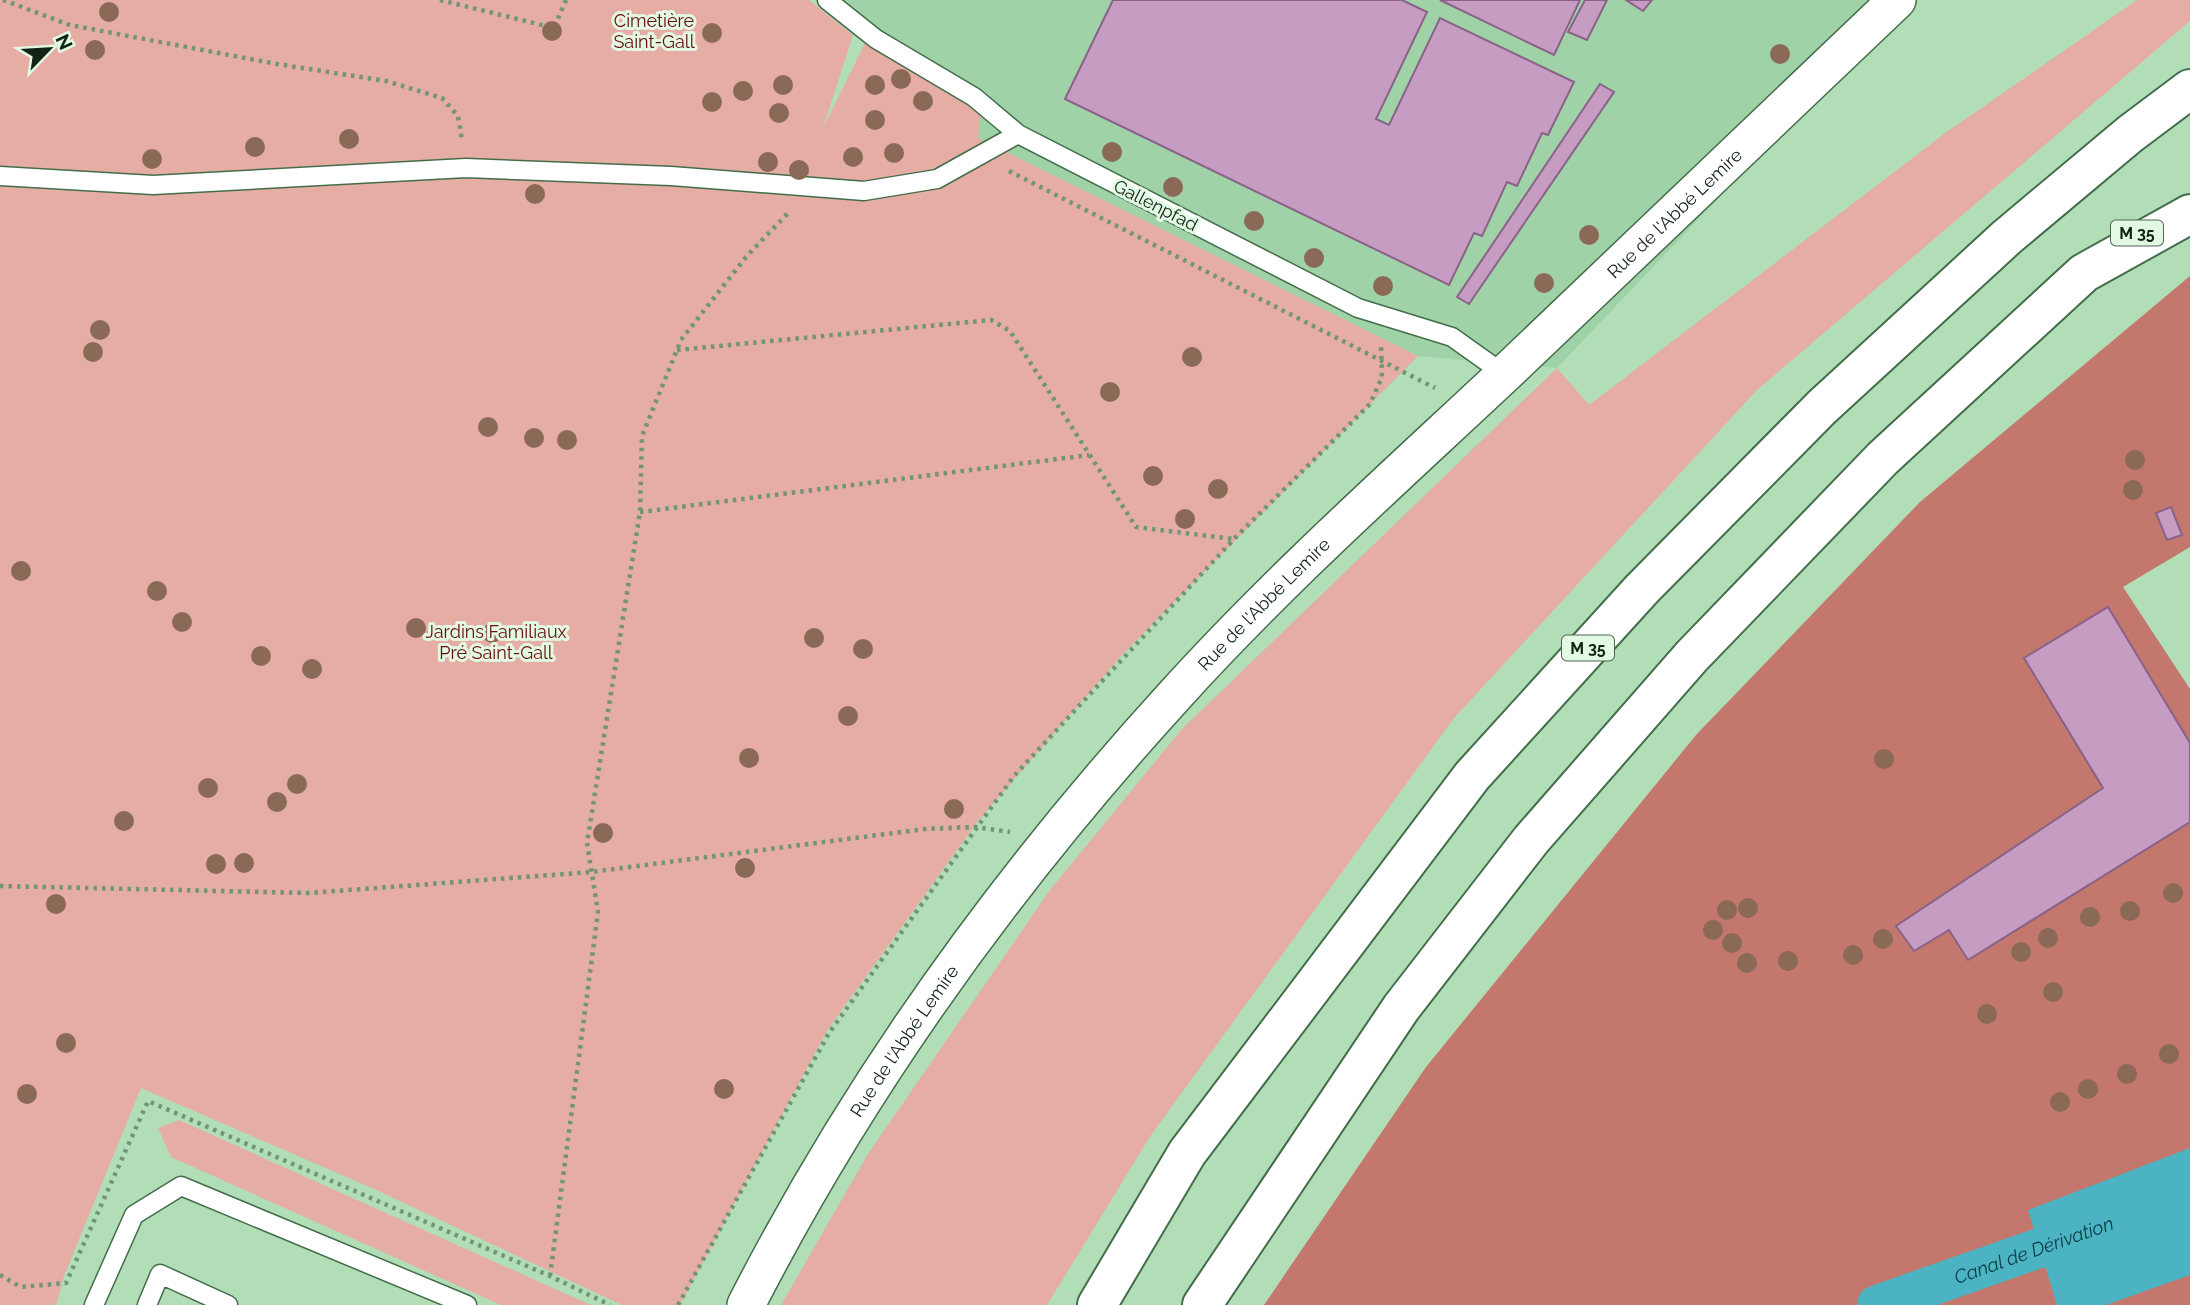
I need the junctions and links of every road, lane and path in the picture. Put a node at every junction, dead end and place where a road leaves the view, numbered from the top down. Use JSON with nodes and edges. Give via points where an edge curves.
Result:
{"nodes":[{"id":1,"x":3,"y":0,"type":"edge"},
{"id":2,"x":440,"y":0,"type":"edge"},
{"id":3,"x":566,"y":0,"type":"edge"},
{"id":4,"x":827,"y":0,"type":"edge"},
{"id":5,"x":1897,"y":0,"type":"edge"},
{"id":6,"x":2190,"y":89,"type":"edge"},
{"id":7,"x":1017,"y":134,"type":"junction"},
{"id":8,"x":979,"y":156,"type":"junction"},
{"id":9,"x":466,"y":168,"type":"junction"},
{"id":10,"x":0,"y":176,"type":"edge"},
{"id":11,"x":814,"y":187,"type":"junction"},
{"id":12,"x":2190,"y":193,"type":"edge"},
{"id":13,"x":2190,"y":214,"type":"edge"},
{"id":14,"x":2084,"y":273,"type":"junction"},
{"id":15,"x":1379,"y":314,"type":"junction"},
{"id":16,"x":677,"y":350,"type":"junction"},
{"id":17,"x":1382,"y":360,"type":"junction"},
{"id":18,"x":1504,"y":374,"type":"junction"},
{"id":19,"x":1470,"y":406,"type":"junction"},
{"id":20,"x":1089,"y":454,"type":"junction"},
{"id":21,"x":640,"y":512,"type":"junction"},
{"id":22,"x":1234,"y":539,"type":"junction"},
{"id":23,"x":976,"y":827,"type":"junction"},
{"id":24,"x":1054,"y":838,"type":"junction"},
{"id":25,"x":591,"y":873,"type":"junction"},
{"id":26,"x":0,"y":886,"type":"edge"},
{"id":27,"x":551,"y":1276,"type":"dead end"},
{"id":28,"x":94,"y":1305,"type":"edge"},
{"id":29,"x":147,"y":1305,"type":"edge"},
{"id":30,"x":228,"y":1305,"type":"edge"},
{"id":31,"x":467,"y":1305,"type":"edge"},
{"id":32,"x":678,"y":1305,"type":"edge"},
{"id":33,"x":746,"y":1305,"type":"edge"},
{"id":34,"x":1097,"y":1305,"type":"edge"},
{"id":35,"x":1202,"y":1305,"type":"edge"}],
"edges":[{"from":1,"to":9,"type":"path","via":[[70,25],[386,81],[442,98],[458,116]]},
{"from":2,"to":3,"type":"path","via":[[554,28]]},
{"from":4,"to":7,"type":"lane","name":"Gallenpfad","via":[[876,38],[974,97]]},
{"from":5,"to":18,"type":"street","name":"Rue de l'Abbé Lemire"},
{"from":6,"to":34,"type":"highway","number":"M 35","via":[[2007,237],[1822,407],[1642,589],[1472,776],[1187,1153]]},
{"from":7,"to":8,"type":"lane"},
{"from":7,"to":15,"type":"lane","name":"Gallenpfad","via":[[1358,308]]},
{"from":8,"to":11,"type":"lane","via":[[937,178],[864,191]]},
{"from":8,"to":17,"type":"path"},
{"from":9,"to":10,"type":"lane","via":[[153,185]]},
{"from":9,"to":11,"type":"lane"},
{"from":11,"to":16,"type":"path","via":[[746,257]]},
{"from":12,"to":14,"type":"highway","number":"M 35"},
{"from":13,"to":14,"type":"highway"},
{"from":14,"to":35,"type":"highway","number":"M 35","via":[[1864,478],[1692,656],[1531,840],[1401,1008]]},
{"from":15,"to":17,"type":"path"},
{"from":15,"to":18,"type":"lane","name":"Gallenpfad","via":[[1452,337]]},
{"from":16,"to":20,"type":"path","via":[[991,320],[1010,331]]},
{"from":16,"to":21,"type":"path","via":[[642,436]]},
{"from":17,"to":19,"type":"path"},
{"from":17,"to":22,"type":"path","via":[[1382,377],[1370,404]]},
{"from":18,"to":19,"type":"street","name":"Rue de l'Abbé Lemire"},
{"from":19,"to":24,"type":"street","name":"Rue de l'Abbé Lemire","via":[[1240,626],[1111,766]]},
{"from":20,"to":21,"type":"path"},
{"from":20,"to":22,"type":"path","via":[[1136,527]]},
{"from":21,"to":25,"type":"path","via":[[587,844]]},
{"from":22,"to":23,"type":"path","via":[[1049,736]]},
{"from":23,"to":24,"type":"path"},
{"from":23,"to":25,"type":"path","via":[[912,831]]},
{"from":23,"to":32,"type":"path","via":[[829,1033]]},
{"from":24,"to":33,"type":"street","name":"Rue de l'Abbé Lemire","via":[[1002,901],[860,1108]]},
{"from":25,"to":26,"type":"path","via":[[309,893]]},
{"from":25,"to":27,"type":"path","via":[[598,912]]},
{"from":28,"to":31,"type":"lane","via":[[134,1215],[181,1186]]},
{"from":29,"to":30,"type":"lane","via":[[160,1274]]}]}
